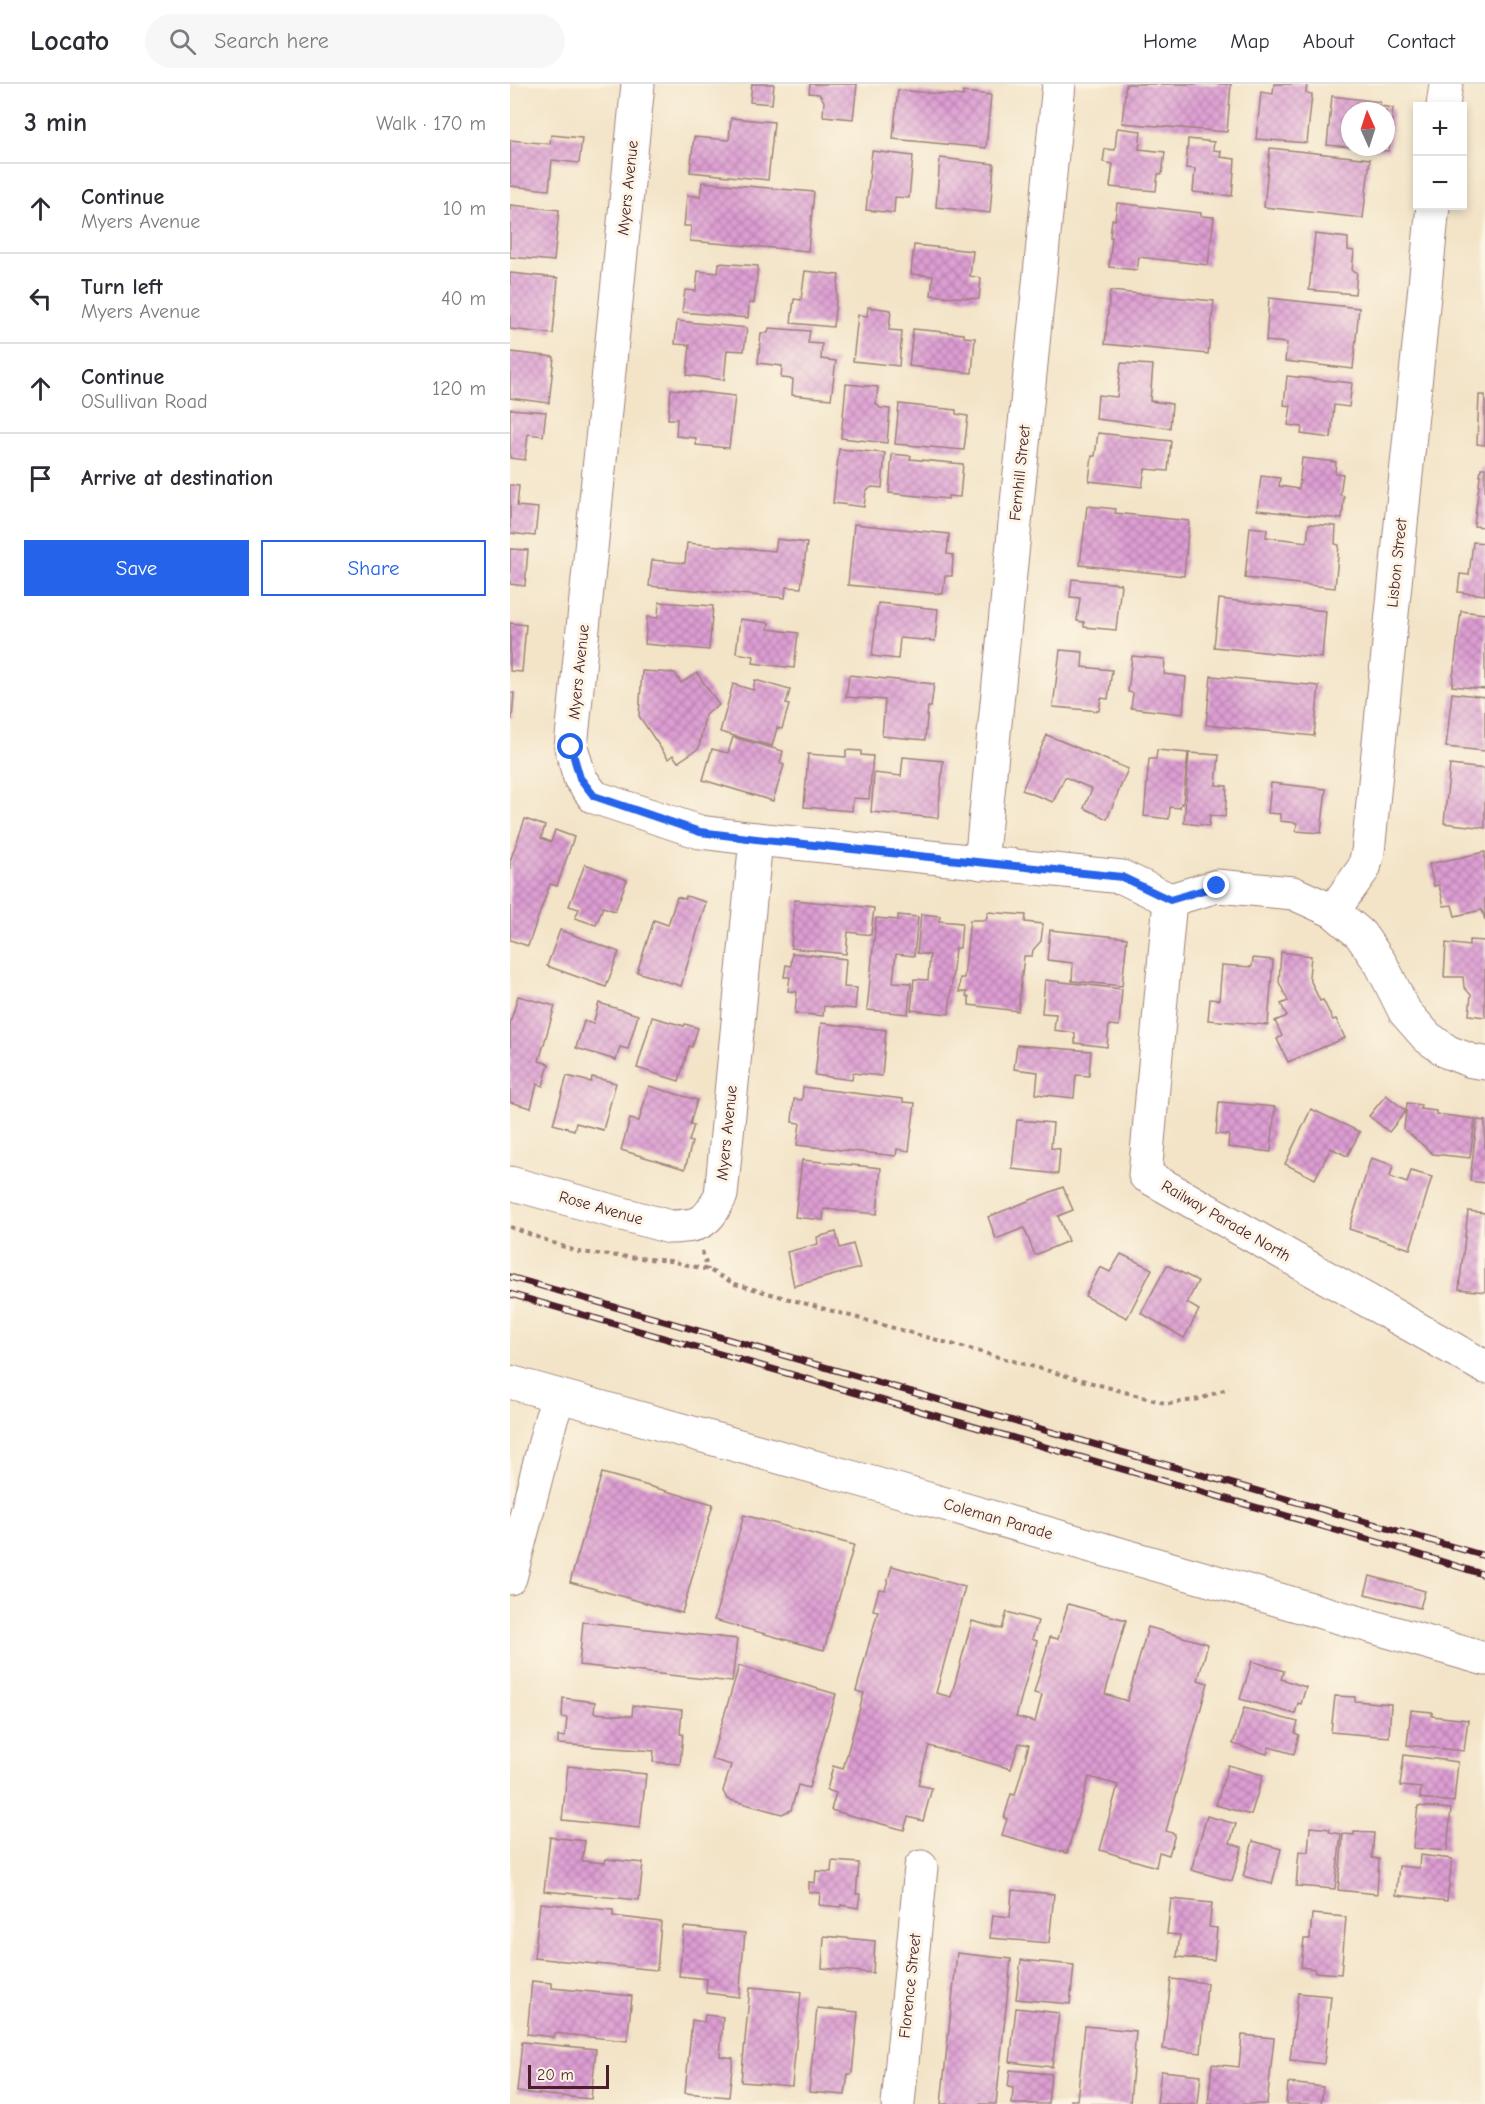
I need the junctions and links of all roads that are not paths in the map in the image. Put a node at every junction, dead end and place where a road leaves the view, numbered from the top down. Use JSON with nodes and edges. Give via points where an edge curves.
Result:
{"nodes":[{"id":1,"x":638,"y":84,"type":"edge"},
{"id":2,"x":1059,"y":84,"type":"edge"},
{"id":3,"x":1446,"y":84,"type":"edge"},
{"id":4,"x":1444,"y":102,"type":"edge"},
{"id":5,"x":1433,"y":210,"type":"edge"},
{"id":6,"x":756,"y":839,"type":"junction"},
{"id":7,"x":981,"y":862,"type":"junction"},
{"id":8,"x":1170,"y":900,"type":"junction"},
{"id":9,"x":1333,"y":911,"type":"junction"},
{"id":10,"x":1485,"y":1063,"type":"edge"},
{"id":11,"x":510,"y":1183,"type":"edge"},
{"id":12,"x":694,"y":1226,"type":"joint"},
{"id":13,"x":1485,"y":1367,"type":"edge"},
{"id":14,"x":510,"y":1382,"type":"edge"},
{"id":15,"x":559,"y":1397,"type":"junction"},
{"id":16,"x":510,"y":1578,"type":"edge"},
{"id":17,"x":1485,"y":1659,"type":"edge"},
{"id":18,"x":921,"y":1868,"type":"dead end"},
{"id":19,"x":898,"y":2104,"type":"edge"}],
"edges":[{"from":1,"to":6,"type":"street","name":"Myers Avenue","via":[[571,747],[580,778],[594,796],[700,832]]},
{"from":2,"to":7,"type":"street","name":"Fernhill Street"},
{"from":3,"to":4,"type":"street"},
{"from":5,"to":9,"type":"street","name":"Lisbon Street","via":[[1368,852],[1364,868]]},
{"from":6,"to":7,"type":"street"},
{"from":6,"to":12,"type":"street","name":"Myers Avenue","via":[[721,1195],[711,1215]]},
{"from":7,"to":8,"type":"street","via":[[1122,877]]},
{"from":8,"to":9,"type":"street","via":[[1217,886],[1293,893]]},
{"from":8,"to":13,"type":"street","name":"Railway Parade North","via":[[1145,1175]]},
{"from":9,"to":10,"type":"street","via":[[1360,934],[1381,964],[1405,1012],[1427,1038],[1448,1052]]},
{"from":11,"to":12,"type":"street","name":"Rose Avenue","via":[[670,1227]]},
{"from":14,"to":15,"type":"street","name":"Coleman Parade"},
{"from":15,"to":16,"type":"street"},
{"from":15,"to":17,"type":"street","name":"Coleman Parade"},
{"from":18,"to":19,"type":"street","name":"Florence Street"}]}
